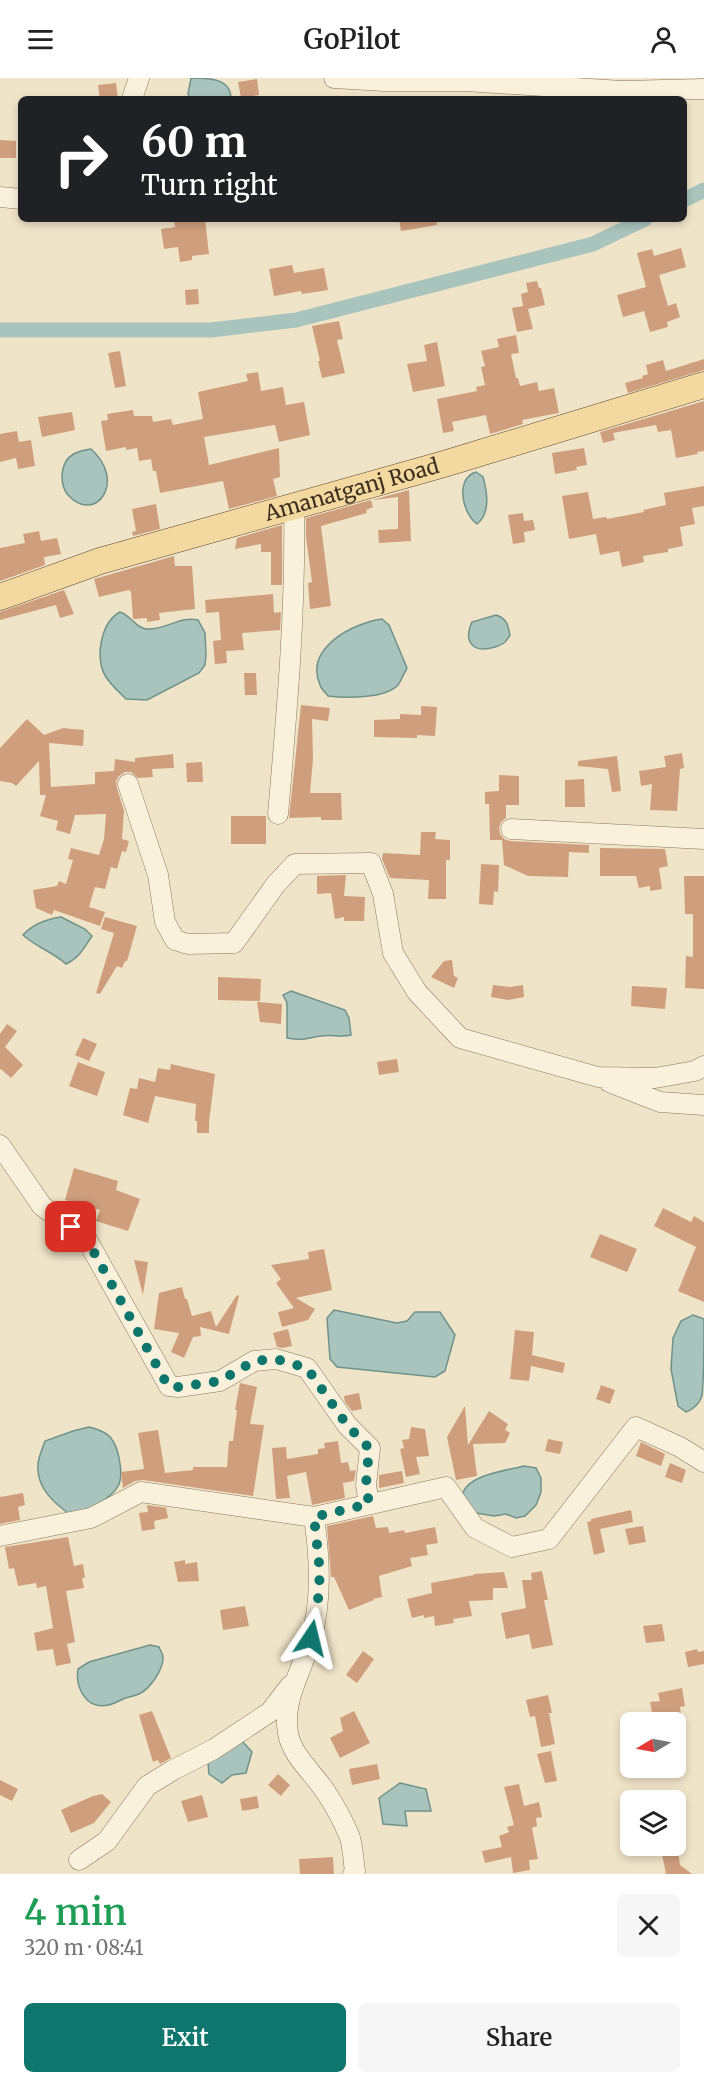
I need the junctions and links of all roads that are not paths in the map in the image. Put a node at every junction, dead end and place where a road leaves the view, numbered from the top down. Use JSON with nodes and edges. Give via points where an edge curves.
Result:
{"nodes":[{"id":1,"x":139,"y":78,"type":"edge"},
{"id":2,"x":334,"y":78,"type":"edge"},
{"id":3,"x":704,"y":89,"type":"edge"},
{"id":4,"x":133,"y":96,"type":"edge"},
{"id":5,"x":0,"y":197,"type":"edge"},
{"id":6,"x":18,"y":199,"type":"edge"},
{"id":7,"x":704,"y":385,"type":"edge"},
{"id":8,"x":294,"y":505,"type":"junction"},
{"id":9,"x":0,"y":597,"type":"edge"},
{"id":10,"x":128,"y":784,"type":"dead end"},
{"id":11,"x":278,"y":814,"type":"dead end"},
{"id":12,"x":511,"y":829,"type":"dead end"},
{"id":13,"x":704,"y":839,"type":"edge"},
{"id":14,"x":704,"y":1066,"type":"edge"},
{"id":15,"x":598,"y":1077,"type":"junction"},
{"id":16,"x":704,"y":1105,"type":"edge"},
{"id":17,"x":0,"y":1145,"type":"edge"},
{"id":18,"x":704,"y":1462,"type":"edge"},
{"id":19,"x":369,"y":1504,"type":"junction"},
{"id":20,"x":314,"y":1517,"type":"junction"},
{"id":21,"x":0,"y":1536,"type":"edge"},
{"id":22,"x":301,"y":1672,"type":"junction"},
{"id":23,"x":79,"y":1860,"type":"dead end"},
{"id":24,"x":353,"y":1874,"type":"edge"}],
"edges":[{"from":1,"to":4,"type":"street"},
{"from":2,"to":3,"type":"street","via":[[622,91]]},
{"from":5,"to":6,"type":"street"},
{"from":7,"to":8,"type":"main road","name":"Amanatganj Road"},
{"from":8,"to":9,"type":"main road","name":"Amanatganj Road","via":[[100,561]]},
{"from":8,"to":11,"type":"street","via":[[291,658]]},
{"from":10,"to":15,"type":"street","via":[[158,874],[165,922],[174,940],[188,944],[234,943],[295,864],[371,863],[383,894],[393,953],[417,992],[460,1038]]},
{"from":12,"to":13,"type":"street"},
{"from":14,"to":15,"type":"street","via":[[655,1078]]},
{"from":15,"to":16,"type":"street","via":[[660,1102]]},
{"from":17,"to":19,"type":"street","via":[[42,1206],[86,1238],[168,1386],[220,1381],[254,1361],[276,1359],[307,1368],[347,1425],[369,1448]]},
{"from":18,"to":19,"type":"street","via":[[636,1427],[549,1539],[512,1547],[475,1528],[446,1487]]},
{"from":19,"to":20,"type":"street"},
{"from":20,"to":21,"type":"street","via":[[141,1492],[91,1518]]},
{"from":20,"to":22,"type":"street","via":[[320,1572],[318,1600]]},
{"from":22,"to":23,"type":"street","via":[[270,1712],[147,1786],[107,1842]]},
{"from":22,"to":24,"type":"street","via":[[287,1706],[288,1734],[349,1836]]}]}
